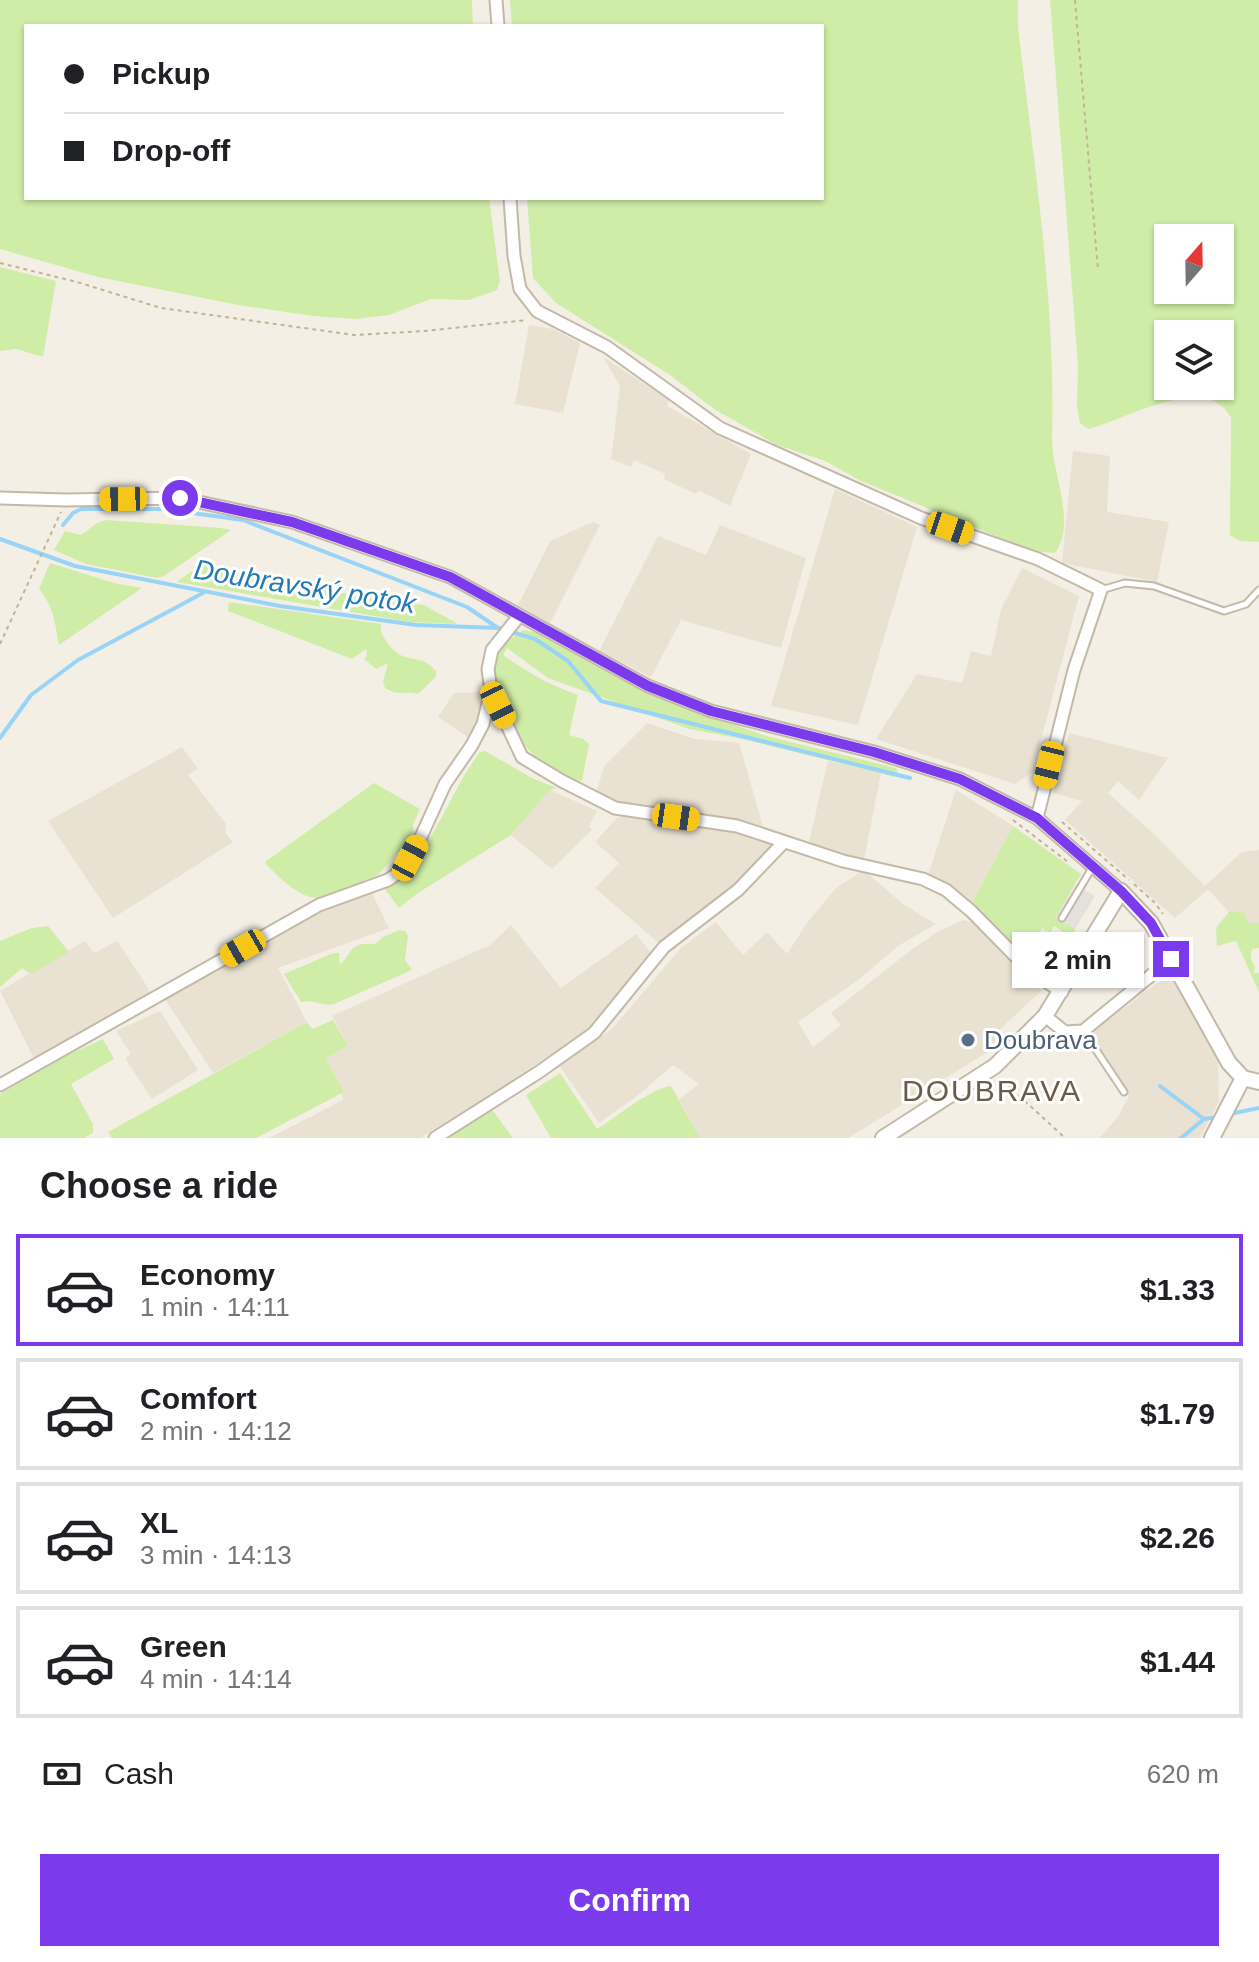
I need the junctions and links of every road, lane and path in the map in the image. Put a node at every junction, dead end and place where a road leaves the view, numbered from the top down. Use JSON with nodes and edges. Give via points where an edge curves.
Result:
{"nodes":[{"id":1,"x":496,"y":0,"type":"edge"},
{"id":2,"x":1075,"y":0,"type":"edge"},
{"id":3,"x":498,"y":24,"type":"edge"},
{"id":4,"x":510,"y":200,"type":"edge"},
{"id":5,"x":0,"y":263,"type":"edge"},
{"id":6,"x":1098,"y":269,"type":"dead end"},
{"id":7,"x":537,"y":311,"type":"junction"},
{"id":8,"x":0,"y":498,"type":"edge"},
{"id":9,"x":66,"y":500,"type":"junction"},
{"id":10,"x":1101,"y":590,"type":"junction"},
{"id":11,"x":1259,"y":590,"type":"edge"},
{"id":12,"x":519,"y":616,"type":"junction"},
{"id":13,"x":0,"y":644,"type":"edge"},
{"id":14,"x":491,"y":691,"type":"junction"},
{"id":15,"x":1003,"y":813,"type":"dead end"},
{"id":16,"x":1037,"y":818,"type":"junction"},
{"id":17,"x":784,"y":842,"type":"junction"},
{"id":18,"x":1090,"y":872,"type":"junction"},
{"id":19,"x":1121,"y":891,"type":"junction"},
{"id":20,"x":1163,"y":914,"type":"dead end"},
{"id":21,"x":1062,"y":918,"type":"dead end"},
{"id":22,"x":1098,"y":947,"type":"dead end"},
{"id":23,"x":1110,"y":957,"type":"junction"},
{"id":24,"x":1171,"y":959,"type":"junction"},
{"id":25,"x":1062,"y":992,"type":"junction"},
{"id":26,"x":1045,"y":1016,"type":"junction"},
{"id":27,"x":1083,"y":1031,"type":"junction"},
{"id":28,"x":990,"y":1069,"type":"junction"},
{"id":29,"x":1243,"y":1078,"type":"junction"},
{"id":30,"x":1259,"y":1082,"type":"edge"},
{"id":31,"x":0,"y":1085,"type":"edge"},
{"id":32,"x":1124,"y":1092,"type":"dead end"},
{"id":33,"x":435,"y":1138,"type":"edge"},
{"id":34,"x":883,"y":1138,"type":"edge"},
{"id":35,"x":1065,"y":1138,"type":"edge"},
{"id":36,"x":1212,"y":1138,"type":"edge"}],
"edges":[{"from":1,"to":3,"type":"street"},
{"from":2,"to":6,"type":"path"},
{"from":4,"to":7,"type":"street","via":[[520,289]]},
{"from":5,"to":7,"type":"path","via":[[161,308],[354,335],[526,321]]},
{"from":7,"to":10,"type":"street","via":[[607,347],[720,428],[921,518],[1038,559]]},
{"from":8,"to":9,"type":"street"},
{"from":9,"to":12,"type":"street","via":[[180,498],[292,522],[450,577]]},
{"from":9,"to":13,"type":"path"},
{"from":10,"to":11,"type":"lane","via":[[1125,583],[1154,586],[1224,611],[1246,604]]},
{"from":10,"to":16,"type":"street","via":[[1074,670]]},
{"from":12,"to":14,"type":"street","via":[[492,650]]},
{"from":12,"to":16,"type":"street","via":[[648,686],[711,711],[960,779]]},
{"from":14,"to":17,"type":"street","via":[[522,757],[562,781],[615,808],[737,826]]},
{"from":14,"to":31,"type":"street","via":[[483,724],[401,871],[319,905]]},
{"from":15,"to":18,"type":"path"},
{"from":16,"to":18,"type":"street"},
{"from":16,"to":20,"type":"path","via":[[1064,822]]},
{"from":17,"to":25,"type":"street","via":[[902,872],[946,890],[1030,971]]},
{"from":17,"to":33,"type":"street","via":[[738,890],[664,947],[594,1033]]},
{"from":18,"to":19,"type":"street"},
{"from":18,"to":21,"type":"lane"},
{"from":19,"to":24,"type":"street","via":[[1151,923]]},
{"from":19,"to":25,"type":"street"},
{"from":22,"to":23,"type":"path"},
{"from":23,"to":23,"type":"path","via":[[1108,969],[1120,970],[1119,957]]},
{"from":24,"to":27,"type":"street"},
{"from":24,"to":29,"type":"street","via":[[1229,1063]]},
{"from":25,"to":26,"type":"street"},
{"from":26,"to":27,"type":"street","via":[[1065,1032]]},
{"from":26,"to":28,"type":"street"},
{"from":27,"to":32,"type":"lane"},
{"from":28,"to":34,"type":"street"},
{"from":28,"to":35,"type":"path"},
{"from":29,"to":30,"type":"street"},
{"from":29,"to":36,"type":"street"}]}
